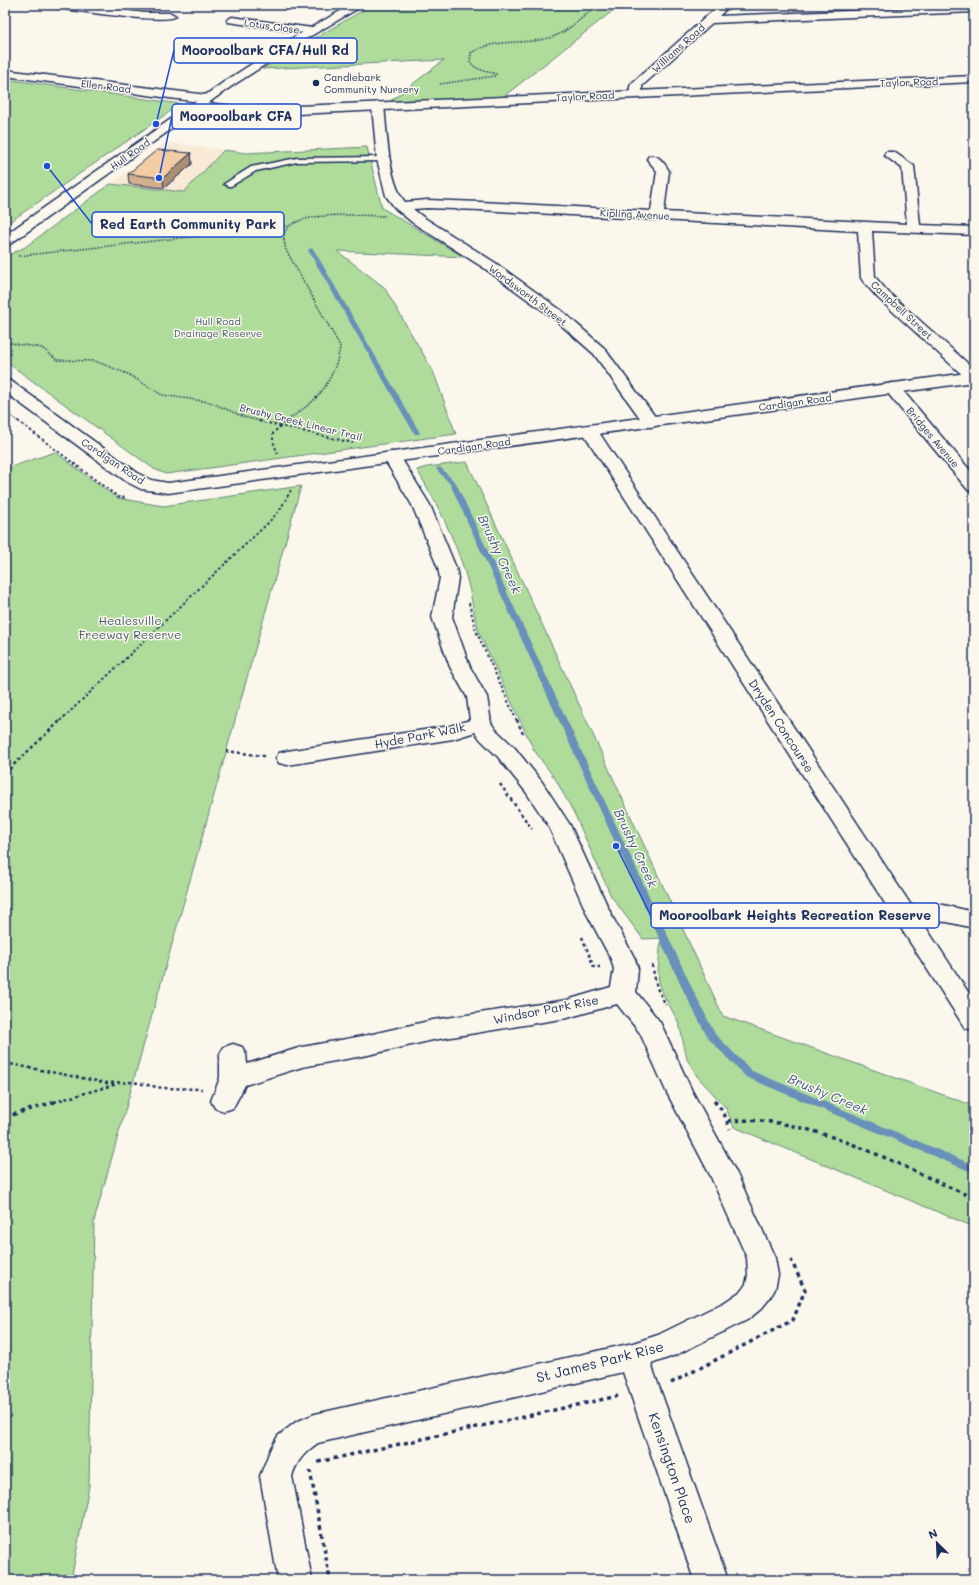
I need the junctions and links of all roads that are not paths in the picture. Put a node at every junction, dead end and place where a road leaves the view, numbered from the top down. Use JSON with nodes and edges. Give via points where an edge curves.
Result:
{"nodes":[{"id":1,"x":56,"y":5,"type":"edge"},
{"id":2,"x":359,"y":5,"type":"edge"},
{"id":3,"x":725,"y":5,"type":"edge"},
{"id":4,"x":974,"y":9,"type":"edge"},
{"id":5,"x":171,"y":16,"type":"dead end"},
{"id":6,"x":232,"y":20,"type":"dead end"},
{"id":7,"x":709,"y":20,"type":"junction"},
{"id":8,"x":312,"y":31,"type":"junction"},
{"id":9,"x":5,"y":73,"type":"edge"},
{"id":10,"x":974,"y":79,"type":"edge"},
{"id":11,"x":636,"y":94,"type":"junction"},
{"id":12,"x":202,"y":103,"type":"junction"},
{"id":13,"x":378,"y":106,"type":"junction"},
{"id":14,"x":890,"y":155,"type":"dead end"},
{"id":15,"x":383,"y":159,"type":"junction"},
{"id":16,"x":653,"y":159,"type":"dead end"},
{"id":17,"x":228,"y":184,"type":"dead end"},
{"id":18,"x":401,"y":206,"type":"junction"},
{"id":19,"x":657,"y":215,"type":"junction"},
{"id":20,"x":865,"y":227,"type":"junction"},
{"id":21,"x":914,"y":229,"type":"junction"},
{"id":22,"x":974,"y":231,"type":"edge"},
{"id":23,"x":5,"y":241,"type":"edge"},
{"id":24,"x":974,"y":377,"type":"edge"},
{"id":25,"x":5,"y":384,"type":"edge"},
{"id":26,"x":892,"y":388,"type":"junction"},
{"id":27,"x":651,"y":422,"type":"junction"},
{"id":28,"x":590,"y":430,"type":"junction"},
{"id":29,"x":392,"y":457,"type":"junction"},
{"id":30,"x":974,"y":486,"type":"edge"},
{"id":31,"x":481,"y":723,"type":"junction"},
{"id":32,"x":287,"y":758,"type":"road end"},
{"id":33,"x":904,"y":914,"type":"junction"},
{"id":34,"x":974,"y":920,"type":"edge"},
{"id":35,"x":625,"y":981,"type":"junction"},
{"id":36,"x":974,"y":1021,"type":"edge"},
{"id":37,"x":230,"y":1080,"type":"road end"},
{"id":38,"x":633,"y":1356,"type":"junction"},
{"id":39,"x":295,"y":1580,"type":"edge"},
{"id":40,"x":711,"y":1580,"type":"edge"}],
"edges":[{"from":1,"to":5,"type":"street","via":[[145,16]]},
{"from":2,"to":8,"type":"street","name":"Hull Road"},
{"from":3,"to":7,"type":"street","name":"Williams Road"},
{"from":4,"to":7,"type":"street"},
{"from":6,"to":8,"type":"street","name":"Lotus Close"},
{"from":7,"to":11,"type":"street","name":"Williams Road","via":[[636,84]]},
{"from":8,"to":12,"type":"street","name":"Hull Road"},
{"from":9,"to":12,"type":"street","name":"Ellen Road"},
{"from":10,"to":11,"type":"street","name":"Taylor Road"},
{"from":11,"to":13,"type":"street","name":"Taylor Road"},
{"from":12,"to":13,"type":"street","name":"Taylor Road","via":[[244,111],[276,112]]},
{"from":12,"to":23,"type":"street","name":"Hull Road"},
{"from":13,"to":15,"type":"street"},
{"from":14,"to":21,"type":"street","via":[[908,166]]},
{"from":15,"to":17,"type":"lane","via":[[297,160],[254,169]]},
{"from":15,"to":18,"type":"street","via":[[394,196]]},
{"from":16,"to":19,"type":"street","via":[[664,171]]},
{"from":18,"to":19,"type":"street","name":"Kipling Avenue","via":[[427,204]]},
{"from":18,"to":27,"type":"street","name":"Wordsworth Street","via":[[557,314],[599,351]]},
{"from":19,"to":20,"type":"street","name":"Kipling Avenue"},
{"from":20,"to":21,"type":"street","name":"Kipling Avenue"},
{"from":20,"to":24,"type":"street","name":"Campbell Street","via":[[868,278],[883,295]]},
{"from":21,"to":22,"type":"street","name":"Kipling Avenue"},
{"from":24,"to":26,"type":"street","name":"Cardigan Road"},
{"from":25,"to":29,"type":"street","name":"Cardigan Road","via":[[133,478],[147,485],[168,488],[195,485]]},
{"from":26,"to":27,"type":"street","name":"Cardigan Road"},
{"from":26,"to":30,"type":"street","name":"Bridges Avenue"},
{"from":27,"to":28,"type":"street","name":"Cardigan Road"},
{"from":28,"to":29,"type":"street","name":"Cardigan Road"},
{"from":28,"to":33,"type":"street","name":"Dryden Concourse"},
{"from":29,"to":31,"type":"street","name":"Hyde Park Walk","via":[[421,505],[447,568],[449,578],[442,617],[460,667],[477,697]]},
{"from":31,"to":32,"type":"street","name":"Hyde Park Walk","via":[[453,732]]},
{"from":31,"to":35,"type":"street","via":[[487,734],[506,752],[548,806],[559,825],[600,916],[618,948]]},
{"from":33,"to":34,"type":"street","via":[[948,912]]},
{"from":33,"to":36,"type":"street","name":"Dryden Concourse"},
{"from":35,"to":37,"type":"street","name":"Windsor Park Rise","via":[[590,1004],[434,1030],[302,1057]]},
{"from":35,"to":38,"type":"street","name":"St James Park Rise","via":[[628,1003],[651,1029],[679,1091],[724,1174],[761,1258],[763,1276],[760,1289],[736,1312],[665,1346]]},
{"from":38,"to":39,"type":"street","name":"St James Park Rise","via":[[315,1428],[296,1439],[280,1463],[276,1476]]},
{"from":38,"to":40,"type":"street","name":"Kensington Place"}]}
